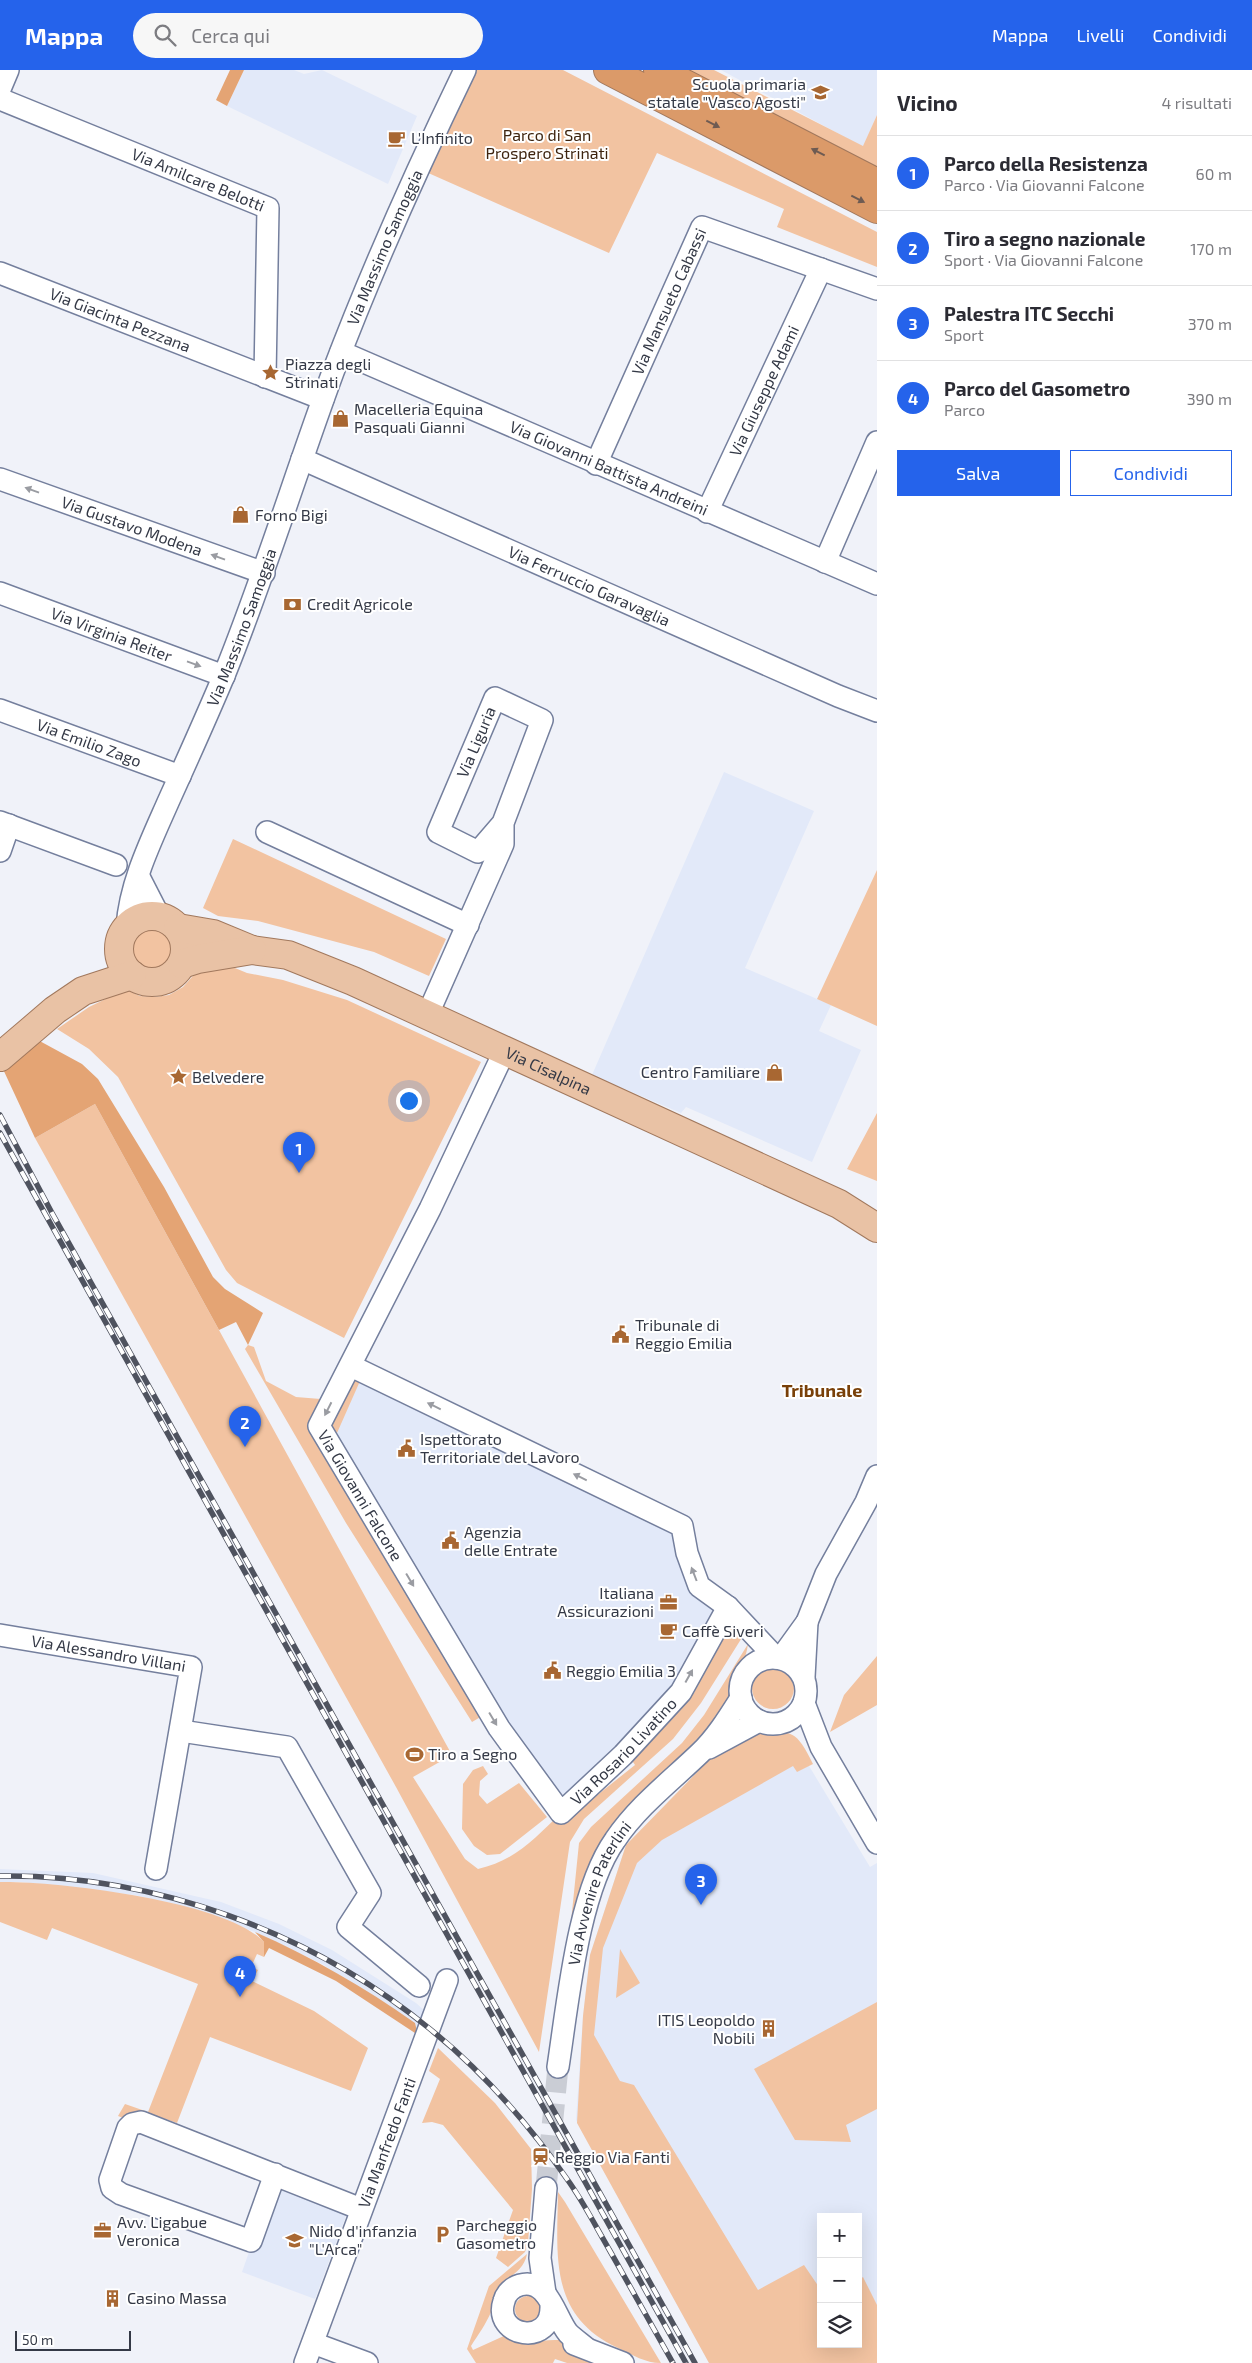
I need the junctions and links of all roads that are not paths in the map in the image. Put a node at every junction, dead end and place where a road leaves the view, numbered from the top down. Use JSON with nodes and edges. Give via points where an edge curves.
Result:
{"nodes":[{"id":1,"x":8,"y":70,"type":"edge"},
{"id":2,"x":465,"y":70,"type":"edge"},
{"id":3,"x":608,"y":70,"type":"edge"},
{"id":4,"x":658,"y":70,"type":"edge"},
{"id":5,"x":0,"y":89,"type":"edge"},
{"id":6,"x":0,"y":99,"type":"edge"},
{"id":7,"x":877,"y":183,"type":"edge"},
{"id":8,"x":877,"y":209,"type":"edge"},
{"id":9,"x":821,"y":269,"type":"junction"},
{"id":10,"x":0,"y":273,"type":"edge"},
{"id":11,"x":877,"y":289,"type":"edge"},
{"id":12,"x":341,"y":352,"type":"junction"},
{"id":13,"x":265,"y":377,"type":"junction"},
{"id":14,"x":324,"y":399,"type":"junction"},
{"id":15,"x":877,"y":442,"type":"edge"},
{"id":16,"x":302,"y":459,"type":"junction"},
{"id":17,"x":596,"y":464,"type":"junction"},
{"id":18,"x":0,"y":479,"type":"edge"},
{"id":19,"x":707,"y":512,"type":"junction"},
{"id":20,"x":825,"y":562,"type":"junction"},
{"id":21,"x":264,"y":573,"type":"junction"},
{"id":22,"x":877,"y":584,"type":"edge"},
{"id":23,"x":0,"y":593,"type":"edge"},
{"id":24,"x":224,"y":676,"type":"junction"},
{"id":25,"x":0,"y":710,"type":"edge"},
{"id":26,"x":877,"y":711,"type":"edge"},
{"id":27,"x":180,"y":776,"type":"junction"},
{"id":28,"x":4,"y":823,"type":"edge"},
{"id":29,"x":503,"y":823,"type":"junction"},
{"id":30,"x":267,"y":832,"type":"dead end"},
{"id":31,"x":0,"y":851,"type":"edge"},
{"id":32,"x":116,"y":865,"type":"dead end"},
{"id":33,"x":139,"y":877,"type":"junction"},
{"id":34,"x":169,"y":922,"type":"junction"},
{"id":35,"x":468,"y":925,"type":"junction"},
{"id":36,"x":123,"y":937,"type":"junction"},
{"id":37,"x":252,"y":950,"type":"junction"},
{"id":38,"x":182,"y":964,"type":"junction"},
{"id":39,"x":132,"y":975,"type":"junction"},
{"id":40,"x":83,"y":991,"type":"junction"},
{"id":41,"x":427,"y":1016,"type":"junction"},
{"id":42,"x":504,"y":1052,"type":"junction"},
{"id":43,"x":0,"y":1057,"type":"edge"},
{"id":44,"x":839,"y":1204,"type":"junction"},
{"id":45,"x":877,"y":1216,"type":"edge"},
{"id":46,"x":877,"y":1228,"type":"edge"},
{"id":47,"x":351,"y":1366,"type":"junction"},
{"id":48,"x":876,"y":1479,"type":"edge"},
{"id":49,"x":728,"y":1606,"type":"junction"},
{"id":50,"x":807,"y":1622,"type":"junction"},
{"id":51,"x":0,"y":1635,"type":"edge"},
{"id":52,"x":771,"y":1659,"type":"junction"},
{"id":53,"x":804,"y":1676,"type":"junction"},
{"id":54,"x":741,"y":1698,"type":"junction"},
{"id":55,"x":804,"y":1703,"type":"junction"},
{"id":56,"x":791,"y":1719,"type":"junction"},
{"id":57,"x":759,"y":1721,"type":"junction"},
{"id":58,"x":181,"y":1731,"type":"junction"},
{"id":59,"x":820,"y":1747,"type":"junction"},
{"id":60,"x":702,"y":1752,"type":"junction"},
{"id":61,"x":561,"y":1813,"type":"joint"},
{"id":62,"x":877,"y":1843,"type":"edge"},
{"id":63,"x":156,"y":1869,"type":"dead end"},
{"id":64,"x":447,"y":1980,"type":"dead end"},
{"id":65,"x":419,"y":1986,"type":"dead end"},
{"id":66,"x":558,"y":2067,"type":"tunnel mouth"},
{"id":67,"x":275,"y":2174,"type":"junction"},
{"id":68,"x":546,"y":2188,"type":"tunnel mouth"},
{"id":69,"x":361,"y":2209,"type":"junction"},
{"id":70,"x":540,"y":2254,"type":"junction"},
{"id":71,"x":522,"y":2285,"type":"junction"},
{"id":72,"x":548,"y":2299,"type":"junction"},
{"id":73,"x":535,"y":2332,"type":"junction"},
{"id":74,"x":313,"y":2343,"type":"junction"},
{"id":75,"x":586,"y":2348,"type":"junction"},
{"id":76,"x":305,"y":2363,"type":"edge"},
{"id":77,"x":367,"y":2363,"type":"edge"},
{"id":78,"x":623,"y":2363,"type":"edge"}],
"edges":[{"from":1,"to":5,"type":"street"},
{"from":2,"to":12,"type":"street","name":"Via Massimo Samoggia","via":[[376,265]]},
{"from":3,"to":8,"type":"highway","one_way":true},
{"from":7,"to":4,"type":"highway","one_way":true},
{"from":6,"to":13,"type":"street","name":"Via Amilcare Belotti","via":[[268,208]]},
{"from":9,"to":11,"type":"street","name":"Via Mansueto Cabassi"},
{"from":9,"to":17,"type":"street","name":"Via Mansueto Cabassi","via":[[702,227]]},
{"from":9,"to":19,"type":"street","name":"Via Giuseppe Adami"},
{"from":10,"to":13,"type":"street","name":"Via Giacinta Pezzana"},
{"from":12,"to":14,"type":"street","name":"Via Massimo Samoggia"},
{"from":12,"to":17,"type":"street","name":"Via Giovanni Battista Andreini"},
{"from":13,"to":14,"type":"street"},
{"from":14,"to":16,"type":"street","name":"Via Massimo Samoggia"},
{"from":15,"to":20,"type":"street"},
{"from":16,"to":21,"type":"street","name":"Via Massimo Samoggia"},
{"from":16,"to":26,"type":"street","name":"Via Ferruccio Garavaglia"},
{"from":17,"to":19,"type":"street","name":"Via Giovanni Battista Andreini"},
{"from":21,"to":18,"type":"street","name":"Via Gustavo Modena","one_way":true},
{"from":19,"to":20,"type":"street","name":"Via Giovanni Battista Andreini"},
{"from":20,"to":22,"type":"street","name":"Via Giovanni Battista Andreini"},
{"from":21,"to":24,"type":"street","name":"Via Massimo Samoggia"},
{"from":23,"to":24,"type":"street","name":"Via Virginia Reiter","one_way":true},
{"from":24,"to":27,"type":"street","name":"Via Massimo Samoggia"},
{"from":25,"to":27,"type":"street","name":"Via Emilio Zago"},
{"from":27,"to":33,"type":"street","name":"Via Massimo Samoggia","via":[[142,862]]},
{"from":28,"to":31,"type":"street"},
{"from":28,"to":32,"type":"street"},
{"from":29,"to":29,"type":"street","name":"Via Liguria","via":[[542,720],[495,698],[438,832],[478,852]]},
{"from":29,"to":35,"type":"street","name":"Via Liguria","via":[[503,844]]},
{"from":30,"to":35,"type":"street"},
{"from":33,"to":34,"type":"street"},
{"from":33,"to":36,"type":"street","name":"Via Massimo Samoggia"},
{"from":34,"to":36,"type":"main road","name":"Via Cisalpina","via":[[141,917]]},
{"from":34,"to":37,"type":"main road","name":"Via Cisalpina","via":[[213,934]]},
{"from":34,"to":38,"type":"main road","via":[[186,945]]},
{"from":35,"to":41,"type":"street","name":"Via Liguria"},
{"from":36,"to":39,"type":"main road","via":[[120,957]]},
{"from":36,"to":40,"type":"main road","name":"Via Cisalpina"},
{"from":37,"to":38,"type":"main road","name":"Via Cisalpina"},
{"from":37,"to":41,"type":"main road","name":"Via Cisalpina","via":[[288,955]]},
{"from":38,"to":39,"type":"main road","name":"Via Cisalpina","via":[[169,978],[160,982]]},
{"from":39,"to":40,"type":"main road","name":"Via Cisalpina"},
{"from":40,"to":43,"type":"main road","name":"Via Cisalpina","via":[[55,1010]]},
{"from":41,"to":42,"type":"main road","name":"Via Cisalpina"},
{"from":42,"to":44,"type":"main road","name":"Via Cisalpina"},
{"from":42,"to":47,"type":"street","name":"Via Giovanni Falcone"},
{"from":44,"to":45,"type":"main road","name":"Via Cisalpina"},
{"from":44,"to":46,"type":"main road","name":"Via Cisalpina"},
{"from":49,"to":47,"type":"street","one_way":true,"via":[[699,1586],[686,1553],[682,1526]]},
{"from":47,"to":61,"type":"street","name":"Via Giovanni Falcone","one_way":true,"via":[[319,1426],[499,1728]]},
{"from":48,"to":50,"type":"street","name":"Via Avvenire Paterlini","via":[[826,1574]]},
{"from":49,"to":52,"type":"street"},
{"from":61,"to":49,"type":"street","name":"Via Rosario Livatino","one_way":true,"via":[[623,1755],[681,1692]]},
{"from":50,"to":52,"type":"street","name":"Via Avvenire Paterlini"},
{"from":50,"to":53,"type":"street","name":"Via Avvenire Paterlini"},
{"from":51,"to":58,"type":"street","name":"Via Alessandro Villani","via":[[191,1666]]},
{"from":52,"to":53,"type":"street","via":[[792,1663]]},
{"from":52,"to":54,"type":"street","name":"Via Avvenire Paterlini","via":[[743,1677]]},
{"from":53,"to":55,"type":"street","name":"Via Avvenire Paterlini","via":[[807,1689]]},
{"from":54,"to":57,"type":"street","via":[[746,1710]]},
{"from":54,"to":60,"type":"street","name":"Via Avvenire Paterlini"},
{"from":55,"to":56,"type":"street"},
{"from":55,"to":59,"type":"street","name":"Via Avvenire Paterlini"},
{"from":56,"to":57,"type":"street","name":"Via Avvenire Paterlini","via":[[776,1724]]},
{"from":56,"to":59,"type":"street","name":"Via Avvenire Paterlini"},
{"from":57,"to":60,"type":"street","name":"Via Avvenire Paterlini"},
{"from":58,"to":63,"type":"street","name":"Via Alessandro Villani"},
{"from":58,"to":65,"type":"street","via":[[287,1747],[370,1893],[348,1927]]},
{"from":59,"to":62,"type":"street","name":"Via Avvenire Paterlini"},
{"from":60,"to":66,"type":"street","name":"Via Avvenire Paterlini","via":[[646,1804],[615,1839],[605,1856],[580,1938]]},
{"from":64,"to":69,"type":"street","name":"Via Manfredo Fanti"},
{"from":67,"to":67,"type":"street","via":[[139,2122],[128,2128],[110,2180],[112,2188],[121,2194],[251,2241]]},
{"from":67,"to":69,"type":"street"},
{"from":68,"to":70,"type":"street"},
{"from":69,"to":74,"type":"street","name":"Via Manfredo Fanti"},
{"from":70,"to":71,"type":"street"},
{"from":70,"to":72,"type":"street"},
{"from":71,"to":72,"type":"street","via":[[535,2286]]},
{"from":71,"to":73,"type":"street","via":[[506,2296],[503,2316],[514,2330]]},
{"from":72,"to":73,"type":"street","via":[[548,2320]]},
{"from":72,"to":75,"type":"street","via":[[568,2333]]},
{"from":73,"to":75,"type":"street"},
{"from":74,"to":76,"type":"street","name":"Via Manfredo Fanti"},
{"from":74,"to":77,"type":"street"},
{"from":75,"to":78,"type":"street"}]}
